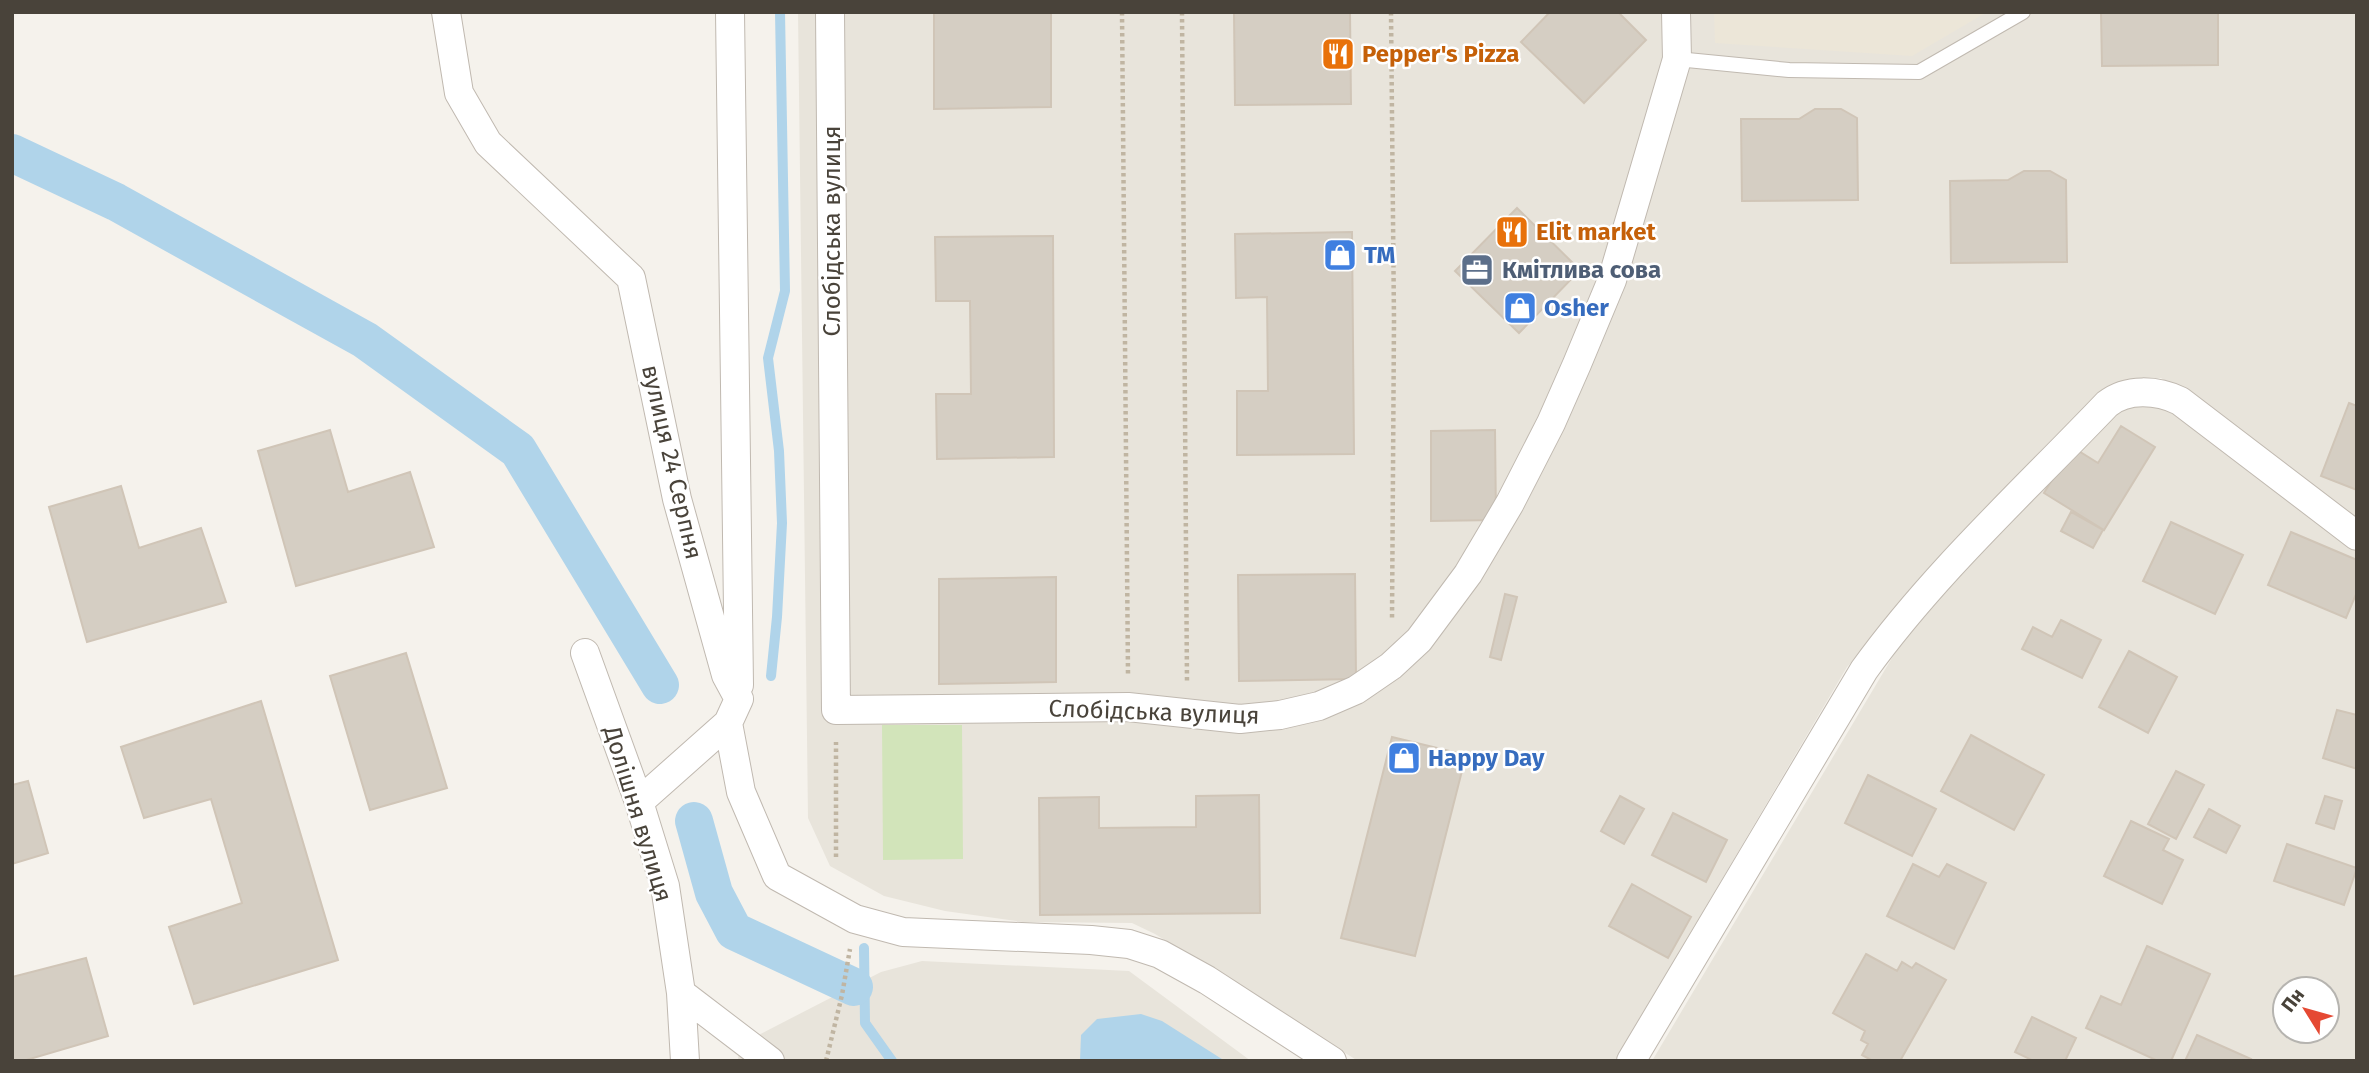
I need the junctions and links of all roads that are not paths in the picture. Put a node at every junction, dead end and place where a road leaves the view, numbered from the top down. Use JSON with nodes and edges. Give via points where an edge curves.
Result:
{"nodes":[{"id":1,"x":446,"y":12,"type":"edge"},
{"id":2,"x":730,"y":12,"type":"edge"},
{"id":3,"x":830,"y":12,"type":"edge"},
{"id":4,"x":1676,"y":12,"type":"edge"},
{"id":5,"x":2023,"y":12,"type":"edge"},
{"id":6,"x":1677,"y":59,"type":"junction"},
{"id":7,"x":2357,"y":536,"type":"edge"},
{"id":8,"x":585,"y":653,"type":"dead end"},
{"id":9,"x":734,"y":711,"type":"junction"},
{"id":10,"x":639,"y":802,"type":"junction"},
{"id":11,"x":681,"y":993,"type":"junction"},
{"id":12,"x":685,"y":1061,"type":"edge"},
{"id":13,"x":770,"y":1061,"type":"edge"},
{"id":14,"x":1332,"y":1061,"type":"edge"},
{"id":15,"x":1631,"y":1061,"type":"edge"}],
"edges":[{"from":1,"to":9,"type":"street","name":"вулиця 24 Серпня","via":[[458,93],[488,143],[631,278],[677,499]]},
{"from":2,"to":9,"type":"street"},
{"from":3,"to":6,"type":"street","name":"Слобідська вулиця","via":[[836,710],[1128,706],[1240,719],[1319,706],[1391,666],[1419,640],[1468,574],[1551,423],[1612,280]]},
{"from":4,"to":6,"type":"street","name":"Слобідська вулиця"},
{"from":5,"to":6,"type":"lane","via":[[1919,72],[1789,70]]},
{"from":7,"to":15,"type":"street","via":[[2179,401],[2152,393],[2119,395],[1885,641]]},
{"from":8,"to":10,"type":"street","name":"Долішня вулиця"},
{"from":9,"to":10,"type":"street"},
{"from":9,"to":14,"type":"street","name":"вулиця 24 Серпня","via":[[741,792],[777,876],[855,919],[903,932],[1091,940],[1129,944],[1160,954]]},
{"from":10,"to":11,"type":"street","name":"Долішня вулиця","via":[[665,886]]},
{"from":11,"to":12,"type":"street","name":"Долішня вулиця"},
{"from":11,"to":13,"type":"street"}]}
